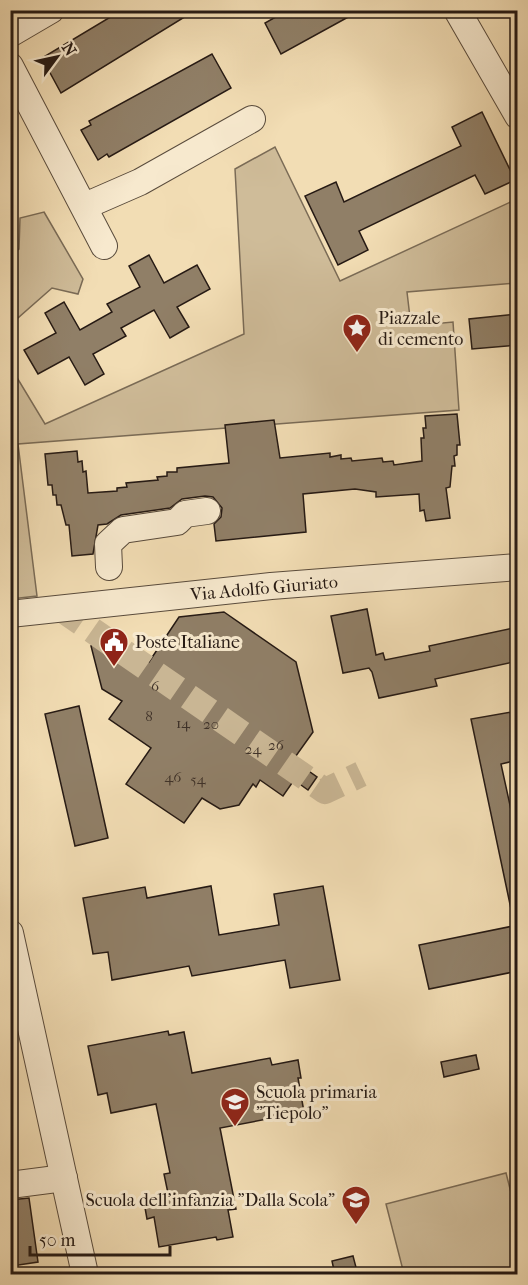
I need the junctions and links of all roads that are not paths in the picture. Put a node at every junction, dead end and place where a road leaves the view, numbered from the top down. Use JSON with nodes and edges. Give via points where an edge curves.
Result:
{"nodes":[{"id":1,"x":51,"y":10,"type":"edge"},
{"id":2,"x":457,"y":10,"type":"edge"},
{"id":3,"x":10,"y":34,"type":"edge"},
{"id":4,"x":10,"y":66,"type":"edge"},
{"id":5,"x":518,"y":116,"type":"edge"},
{"id":6,"x":252,"y":119,"type":"dead end"},
{"id":7,"x":85,"y":206,"type":"junction"},
{"id":8,"x":104,"y":246,"type":"dead end"},
{"id":9,"x":207,"y":511,"type":"dead end"},
{"id":10,"x":110,"y":567,"type":"dead end"},
{"id":11,"x":518,"y":567,"type":"edge"},
{"id":12,"x":10,"y":614,"type":"edge"},
{"id":13,"x":10,"y":933,"type":"edge"},
{"id":14,"x":64,"y":1178,"type":"junction"},
{"id":15,"x":10,"y":1185,"type":"edge"},
{"id":16,"x":85,"y":1275,"type":"edge"}],
"edges":[{"from":1,"to":3,"type":"street"},
{"from":2,"to":5,"type":"street"},
{"from":4,"to":7,"type":"street"},
{"from":6,"to":7,"type":"street","via":[[140,182]]},
{"from":7,"to":8,"type":"street"},
{"from":9,"to":10,"type":"street","via":[[184,514],[177,522],[123,530],[108,544]]},
{"from":11,"to":12,"type":"street","name":"Via Adolfo Giuriato","via":[[272,586]]},
{"from":13,"to":14,"type":"street"},
{"from":14,"to":15,"type":"street"},
{"from":14,"to":16,"type":"street"}]}
